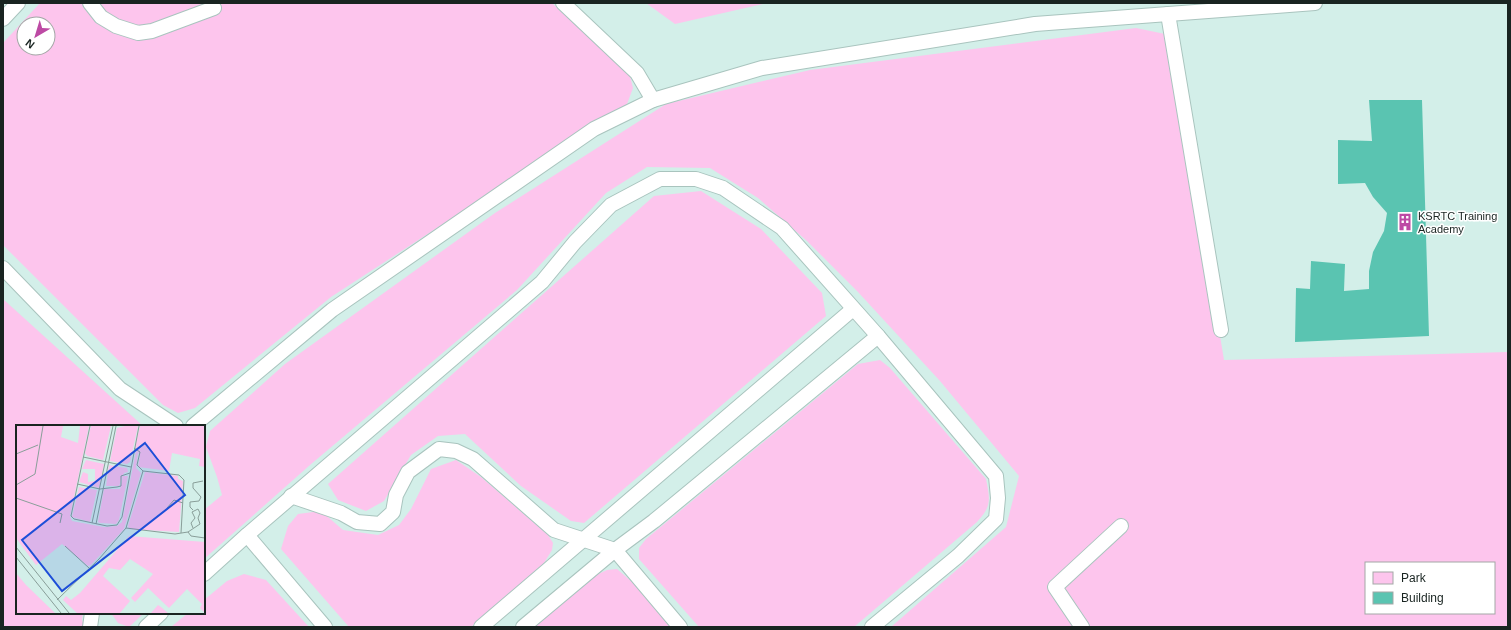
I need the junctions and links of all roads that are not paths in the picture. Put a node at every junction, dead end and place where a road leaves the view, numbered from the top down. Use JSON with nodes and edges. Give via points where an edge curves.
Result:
{"nodes":[{"id":1,"x":18,"y":3,"type":"edge"},
{"id":2,"x":90,"y":3,"type":"edge"},
{"id":3,"x":563,"y":3,"type":"edge"},
{"id":4,"x":1315,"y":3,"type":"edge"},
{"id":5,"x":214,"y":8,"type":"dead end"},
{"id":6,"x":1168,"y":14,"type":"junction"},
{"id":7,"x":3,"y":19,"type":"edge"},
{"id":8,"x":653,"y":100,"type":"junction"},
{"id":9,"x":3,"y":268,"type":"edge"},
{"id":10,"x":853,"y":309,"type":"junction"},
{"id":11,"x":1221,"y":330,"type":"dead end"},
{"id":12,"x":878,"y":336,"type":"junction"},
{"id":13,"x":174,"y":425,"type":"edge"},
{"id":14,"x":194,"y":425,"type":"edge"},
{"id":15,"x":291,"y":496,"type":"junction"},
{"id":16,"x":1120,"y":526,"type":"dead end"},
{"id":17,"x":247,"y":535,"type":"junction"},
{"id":18,"x":583,"y":540,"type":"junction"},
{"id":19,"x":615,"y":550,"type":"junction"},
{"id":20,"x":205,"y":573,"type":"edge"},
{"id":21,"x":92,"y":614,"type":"edge"},
{"id":22,"x":160,"y":614,"type":"edge"},
{"id":23,"x":90,"y":627,"type":"edge"},
{"id":24,"x":146,"y":627,"type":"edge"},
{"id":25,"x":325,"y":627,"type":"edge"},
{"id":26,"x":481,"y":627,"type":"edge"},
{"id":27,"x":523,"y":627,"type":"edge"},
{"id":28,"x":680,"y":627,"type":"edge"},
{"id":29,"x":872,"y":627,"type":"edge"},
{"id":30,"x":1082,"y":627,"type":"edge"}],
"edges":[{"from":1,"to":7,"type":"lane"},
{"from":2,"to":5,"type":"lane","via":[[111,23],[138,33],[152,31]]},
{"from":3,"to":8,"type":"lane","via":[[638,73]]},
{"from":4,"to":6,"type":"lane"},
{"from":6,"to":8,"type":"lane","via":[[1035,24],[762,68]]},
{"from":6,"to":11,"type":"lane"},
{"from":8,"to":14,"type":"lane","via":[[594,129],[332,310]]},
{"from":9,"to":13,"type":"lane","via":[[120,389]]},
{"from":10,"to":12,"type":"lane"},
{"from":10,"to":15,"type":"lane","via":[[782,228],[723,188],[696,179],[660,179],[611,205],[575,242],[542,282]]},
{"from":10,"to":18,"type":"lane"},
{"from":12,"to":19,"type":"lane","via":[[654,521]]},
{"from":12,"to":29,"type":"lane","via":[[996,476],[998,498],[996,519],[958,556]]},
{"from":15,"to":17,"type":"lane"},
{"from":15,"to":18,"type":"lane","via":[[341,513],[357,522],[380,524],[393,512],[396,496],[408,472],[439,449],[456,451],[473,459],[554,530]]},
{"from":16,"to":30,"type":"lane","via":[[1055,587]]},
{"from":17,"to":20,"type":"lane"},
{"from":17,"to":25,"type":"lane"},
{"from":18,"to":19,"type":"lane"},
{"from":18,"to":26,"type":"lane"},
{"from":19,"to":27,"type":"lane"},
{"from":19,"to":28,"type":"lane"},
{"from":21,"to":23,"type":"lane"},
{"from":22,"to":24,"type":"lane"}]}
